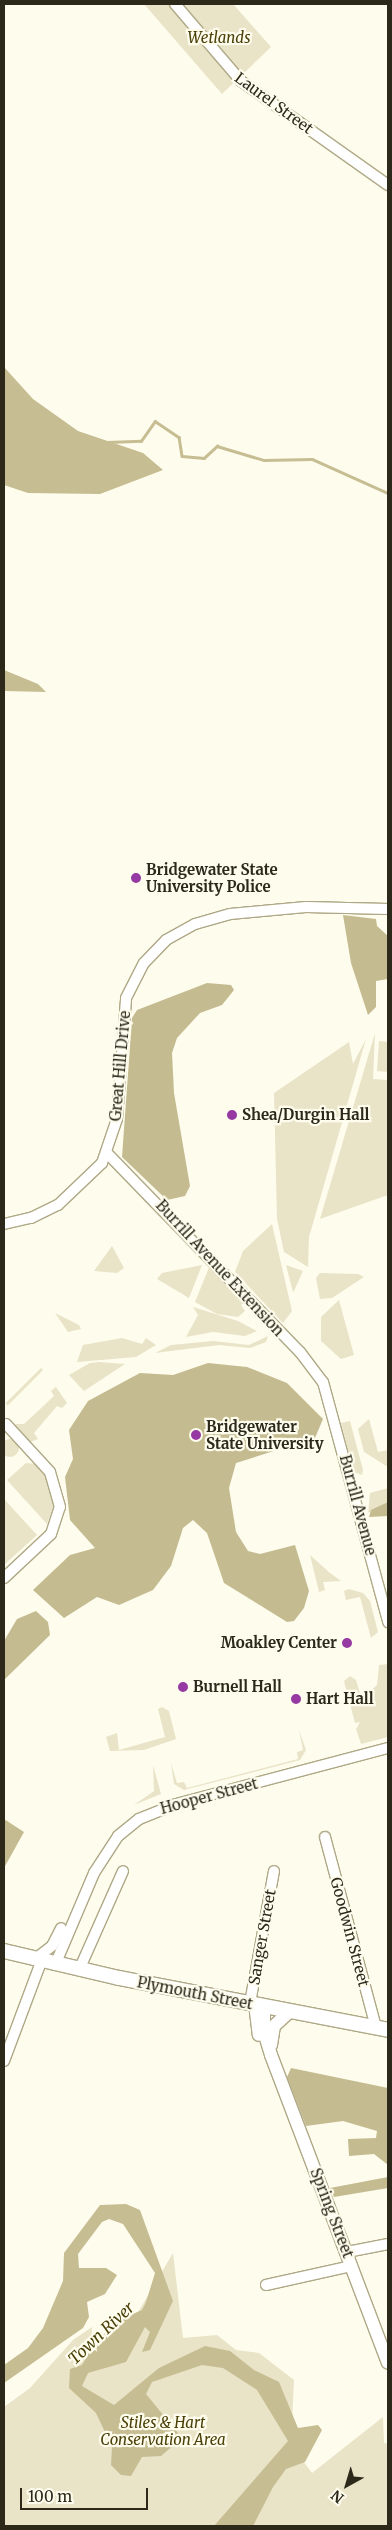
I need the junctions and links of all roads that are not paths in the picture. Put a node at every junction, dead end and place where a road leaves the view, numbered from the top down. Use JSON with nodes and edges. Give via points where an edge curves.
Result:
{"nodes":[{"id":1,"x":175,"y":4,"type":"edge"},
{"id":2,"x":388,"y":185,"type":"edge"},
{"id":3,"x":388,"y":909,"type":"edge"},
{"id":4,"x":107,"y":1153,"type":"junction"},
{"id":5,"x":4,"y":1224,"type":"edge"},
{"id":6,"x":326,"y":1388,"type":"joint"},
{"id":7,"x":6,"y":1424,"type":"dead end"},
{"id":8,"x":4,"y":1578,"type":"edge"},
{"id":9,"x":388,"y":1622,"type":"edge"},
{"id":10,"x":388,"y":1748,"type":"edge"},
{"id":11,"x":325,"y":1836,"type":"dead end"},
{"id":12,"x":107,"y":1853,"type":"junction"},
{"id":13,"x":123,"y":1871,"type":"dead end"},
{"id":14,"x":274,"y":1871,"type":"dead end"},
{"id":15,"x":4,"y":1951,"type":"edge"},
{"id":16,"x":38,"y":1961,"type":"junction"},
{"id":17,"x":55,"y":1965,"type":"junction"},
{"id":18,"x":79,"y":1970,"type":"junction"},
{"id":19,"x":256,"y":2004,"type":"junction"},
{"id":20,"x":290,"y":2011,"type":"junction"},
{"id":21,"x":382,"y":2029,"type":"edge"},
{"id":22,"x":272,"y":2059,"type":"junction"},
{"id":23,"x":4,"y":2061,"type":"edge"},
{"id":24,"x":388,"y":2244,"type":"edge"},
{"id":25,"x":348,"y":2252,"type":"junction"},
{"id":26,"x":352,"y":2266,"type":"junction"},
{"id":27,"x":266,"y":2285,"type":"dead end"},
{"id":28,"x":388,"y":2363,"type":"edge"}],
"edges":[{"from":1,"to":2,"type":"street","name":"Laurel Street","via":[[241,81]]},
{"from":3,"to":4,"type":"street","name":"Great Hill Drive","via":[[306,907],[230,914],[195,924],[162,943],[140,969],[126,998],[118,1107]]},
{"from":4,"to":5,"type":"street","name":"Great Hill Drive","via":[[91,1178],[67,1199],[38,1216]]},
{"from":4,"to":6,"type":"street","name":"Burrill Avenue Extension","via":[[300,1352]]},
{"from":6,"to":9,"type":"street","name":"Burrill Avenue"},
{"from":7,"to":8,"type":"street","via":[[50,1472],[60,1507],[51,1534]]},
{"from":10,"to":12,"type":"street","name":"Hooper Street","via":[[161,1808],[128,1825]]},
{"from":11,"to":21,"type":"street","name":"Goodwin Street"},
{"from":12,"to":16,"type":"street","via":[[81,1887],[54,1943]]},
{"from":12,"to":17,"type":"street","name":"Hooper Street"},
{"from":13,"to":18,"type":"street"},
{"from":14,"to":19,"type":"street","name":"Sanger Street"},
{"from":15,"to":16,"type":"main road","name":"Plymouth Street"},
{"from":16,"to":17,"type":"main road","name":"Plymouth Street"},
{"from":16,"to":23,"type":"street"},
{"from":17,"to":18,"type":"main road","name":"Plymouth Street"},
{"from":18,"to":19,"type":"main road","name":"Plymouth Street"},
{"from":19,"to":20,"type":"main road","name":"Plymouth Street"},
{"from":19,"to":22,"type":"street","name":"Spring Street"},
{"from":20,"to":21,"type":"main road","name":"Plymouth Street"},
{"from":20,"to":22,"type":"street","via":[[272,2030]]},
{"from":22,"to":25,"type":"street","name":"Spring Street"},
{"from":24,"to":25,"type":"street"},
{"from":25,"to":26,"type":"street","name":"Spring Street"},
{"from":26,"to":27,"type":"street"},
{"from":26,"to":28,"type":"street","name":"Spring Street"}]}
